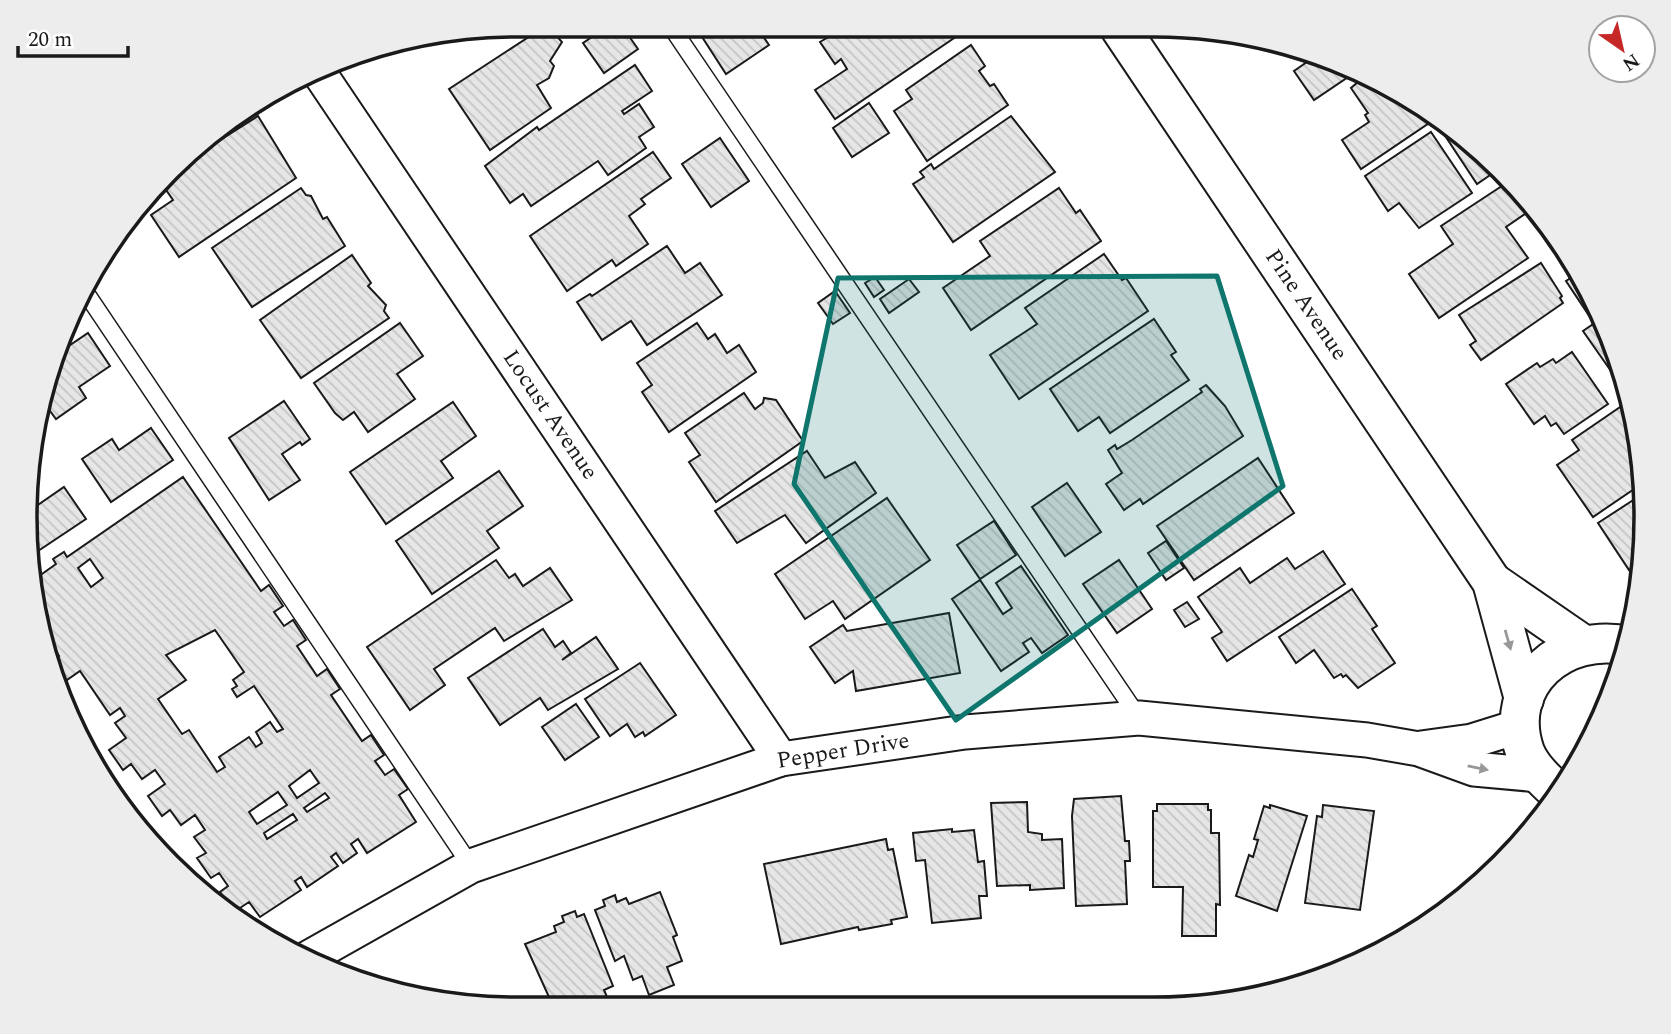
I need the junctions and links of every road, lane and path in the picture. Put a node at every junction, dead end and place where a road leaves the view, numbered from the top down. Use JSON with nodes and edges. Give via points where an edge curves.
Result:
{"nodes":[{"id":1,"x":678,"y":37,"type":"edge"},
{"id":2,"x":1126,"y":37,"type":"edge"},
{"id":3,"x":323,"y":78,"type":"edge"},
{"id":4,"x":90,"y":298,"type":"edge"},
{"id":5,"x":1492,"y":582,"type":"junction"},
{"id":6,"x":1617,"y":643,"type":"edge"},
{"id":7,"x":1582,"y":644,"type":"junction"},
{"id":8,"x":1522,"y":712,"type":"junction"},
{"id":9,"x":1139,"y":718,"type":"junction"},
{"id":10,"x":1419,"y":749,"type":"junction"},
{"id":11,"x":782,"y":759,"type":"junction"},
{"id":12,"x":1549,"y":784,"type":"edge"},
{"id":13,"x":471,"y":866,"type":"junction"},
{"id":14,"x":316,"y":953,"type":"edge"}],
"edges":[{"from":1,"to":9,"type":"lane"},
{"from":2,"to":5,"type":"street","name":"Pine Avenue"},
{"from":3,"to":11,"type":"street","name":"Locust Avenue"},
{"from":4,"to":13,"type":"lane"},
{"from":5,"to":7,"type":"street","name":"Pine Avenue"},
{"from":5,"to":8,"type":"street","name":"Pine Avenue","one_way":true},
{"from":6,"to":7,"type":"street"},
{"from":7,"to":8,"type":"street","via":[[1557,656],[1537,674]]},
{"from":8,"to":10,"type":"street","name":"Pepper Drive","via":[[1472,741]]},
{"from":8,"to":12,"type":"street","name":"Pine Avenue","via":[[1525,752]]},
{"from":9,"to":10,"type":"street","name":"Pepper Drive"},
{"from":9,"to":11,"type":"street","name":"Pepper Drive","via":[[965,732]]},
{"from":10,"to":12,"type":"street","name":"Pepper Drive","one_way":true,"via":[[1474,769]]},
{"from":11,"to":13,"type":"street","name":"Pepper Drive"},
{"from":13,"to":14,"type":"street","name":"Pepper Drive"}]}
